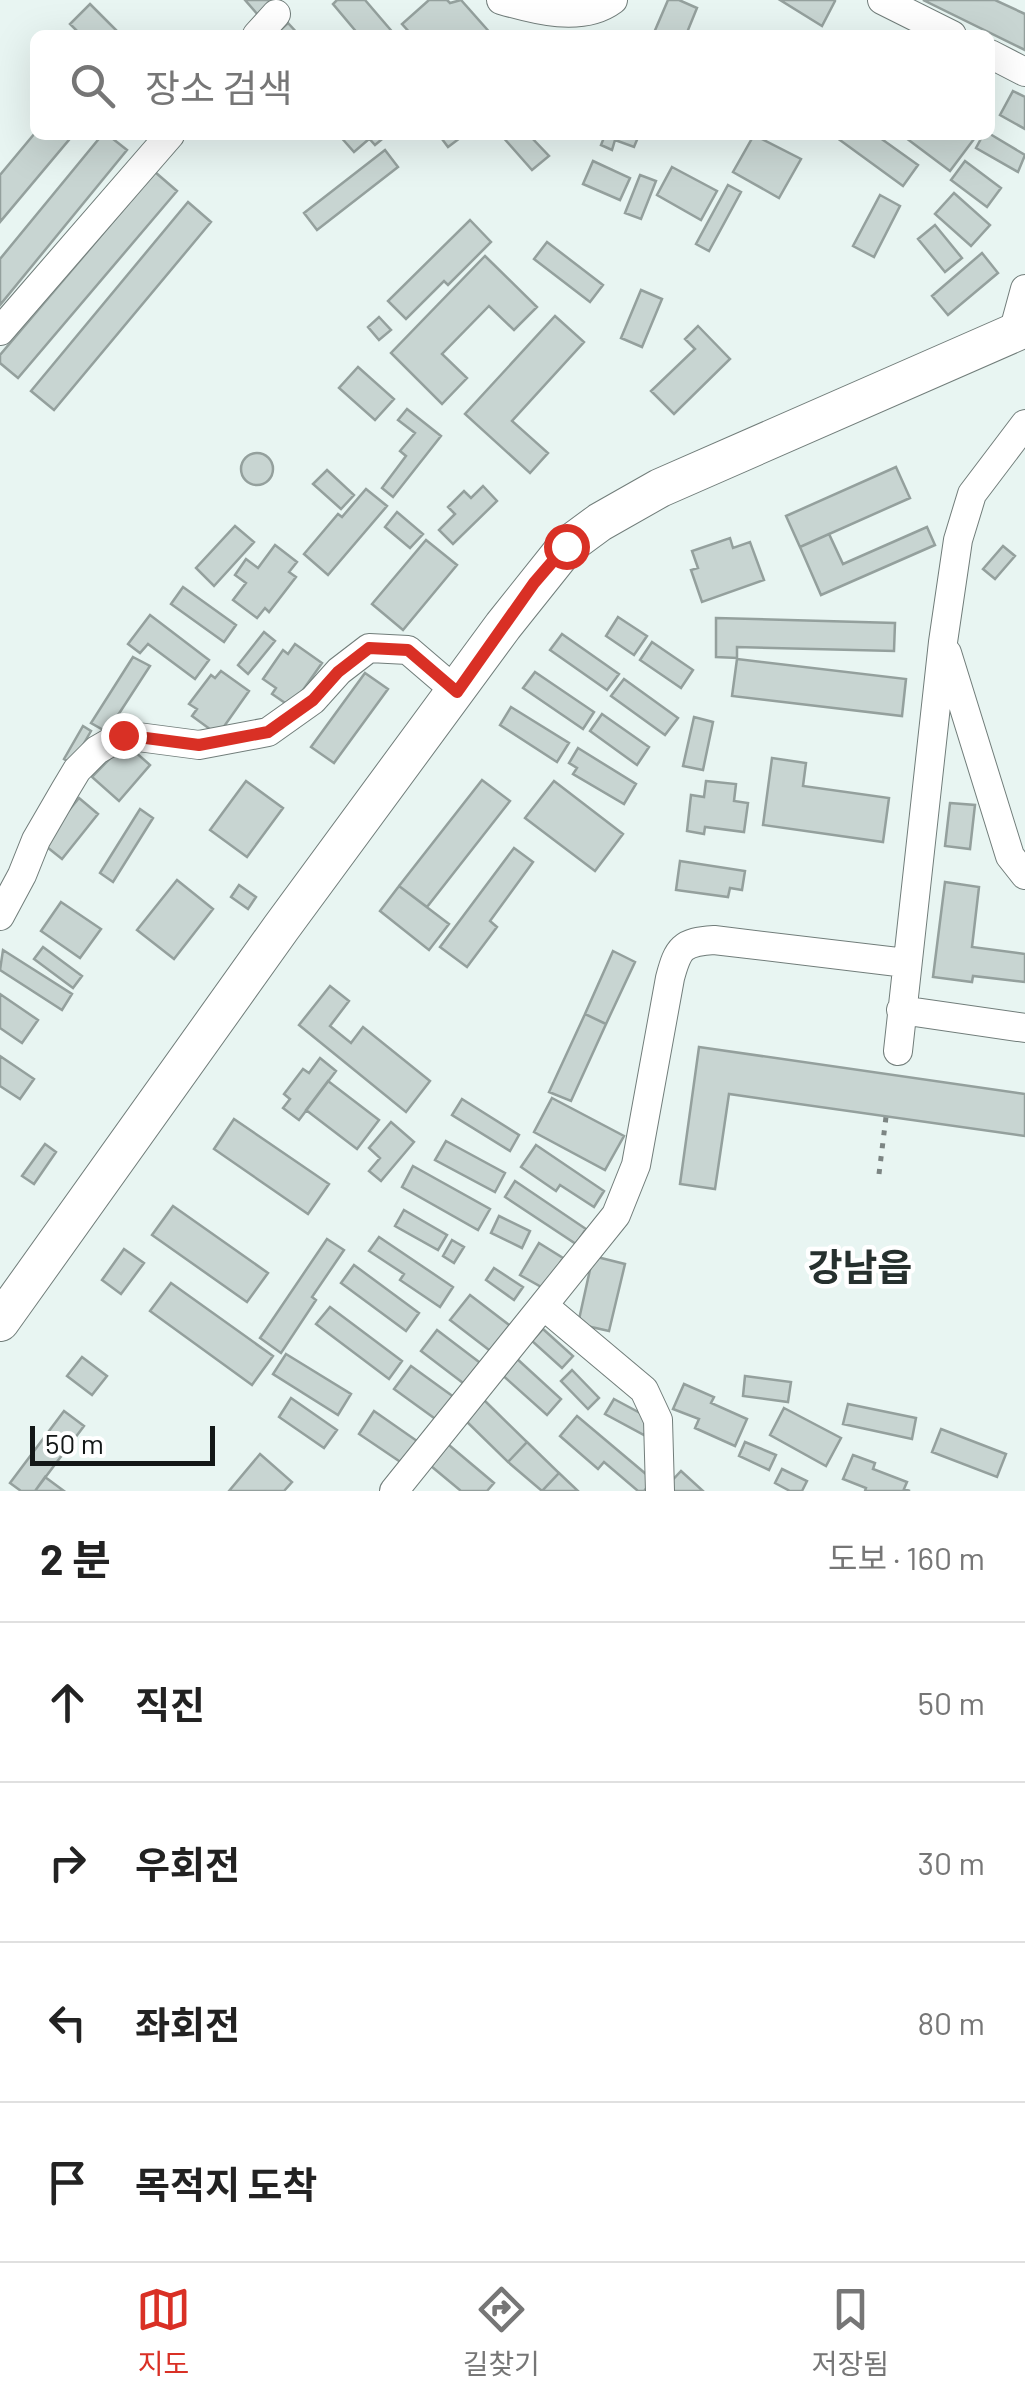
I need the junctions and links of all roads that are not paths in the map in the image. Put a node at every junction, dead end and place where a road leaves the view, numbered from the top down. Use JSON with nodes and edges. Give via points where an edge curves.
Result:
{"nodes":[{"id":1,"x":501,"y":0,"type":"edge"},
{"id":2,"x":612,"y":0,"type":"edge"},
{"id":3,"x":882,"y":0,"type":"edge"},
{"id":4,"x":942,"y":30,"type":"edge"},
{"id":5,"x":995,"y":57,"type":"edge"},
{"id":6,"x":1025,"y":72,"type":"edge"},
{"id":7,"x":166,"y":140,"type":"edge"},
{"id":8,"x":1025,"y":289,"type":"edge"},
{"id":9,"x":0,"y":331,"type":"edge"},
{"id":10,"x":1019,"y":331,"type":"edge"},
{"id":11,"x":1025,"y":424,"type":"edge"},
{"id":12,"x":943,"y":642,"type":"junction"},
{"id":13,"x":457,"y":692,"type":"junction"},
{"id":14,"x":1025,"y":876,"type":"edge"},
{"id":15,"x":0,"y":916,"type":"edge"},
{"id":16,"x":906,"y":963,"type":"junction"},
{"id":17,"x":900,"y":1010,"type":"junction"},
{"id":18,"x":1025,"y":1028,"type":"edge"},
{"id":19,"x":898,"y":1050,"type":"dead end"},
{"id":20,"x":544,"y":1306,"type":"junction"},
{"id":21,"x":0,"y":1322,"type":"edge"},
{"id":22,"x":394,"y":1491,"type":"edge"},
{"id":23,"x":660,"y":1491,"type":"edge"}],
"edges":[{"from":1,"to":2,"type":"street","via":[[586,12]]},
{"from":3,"to":4,"type":"street"},
{"from":5,"to":6,"type":"street"},
{"from":7,"to":9,"type":"street"},
{"from":8,"to":10,"type":"street"},
{"from":10,"to":13,"type":"street","via":[[660,488],[600,522],[566,546],[534,583]]},
{"from":11,"to":12,"type":"street","via":[[972,494]]},
{"from":12,"to":14,"type":"street","via":[[1010,856]]},
{"from":12,"to":16,"type":"street"},
{"from":13,"to":15,"type":"street","via":[[408,650],[369,648],[268,732],[199,745],[123,735],[78,770]]},
{"from":13,"to":21,"type":"street"},
{"from":16,"to":17,"type":"street"},
{"from":16,"to":20,"type":"street","via":[[714,940],[683,946],[670,978],[636,1165],[616,1215]]},
{"from":17,"to":18,"type":"street"},
{"from":17,"to":19,"type":"street"},
{"from":20,"to":22,"type":"street"},
{"from":20,"to":23,"type":"street","via":[[644,1390],[658,1420]]}]}
